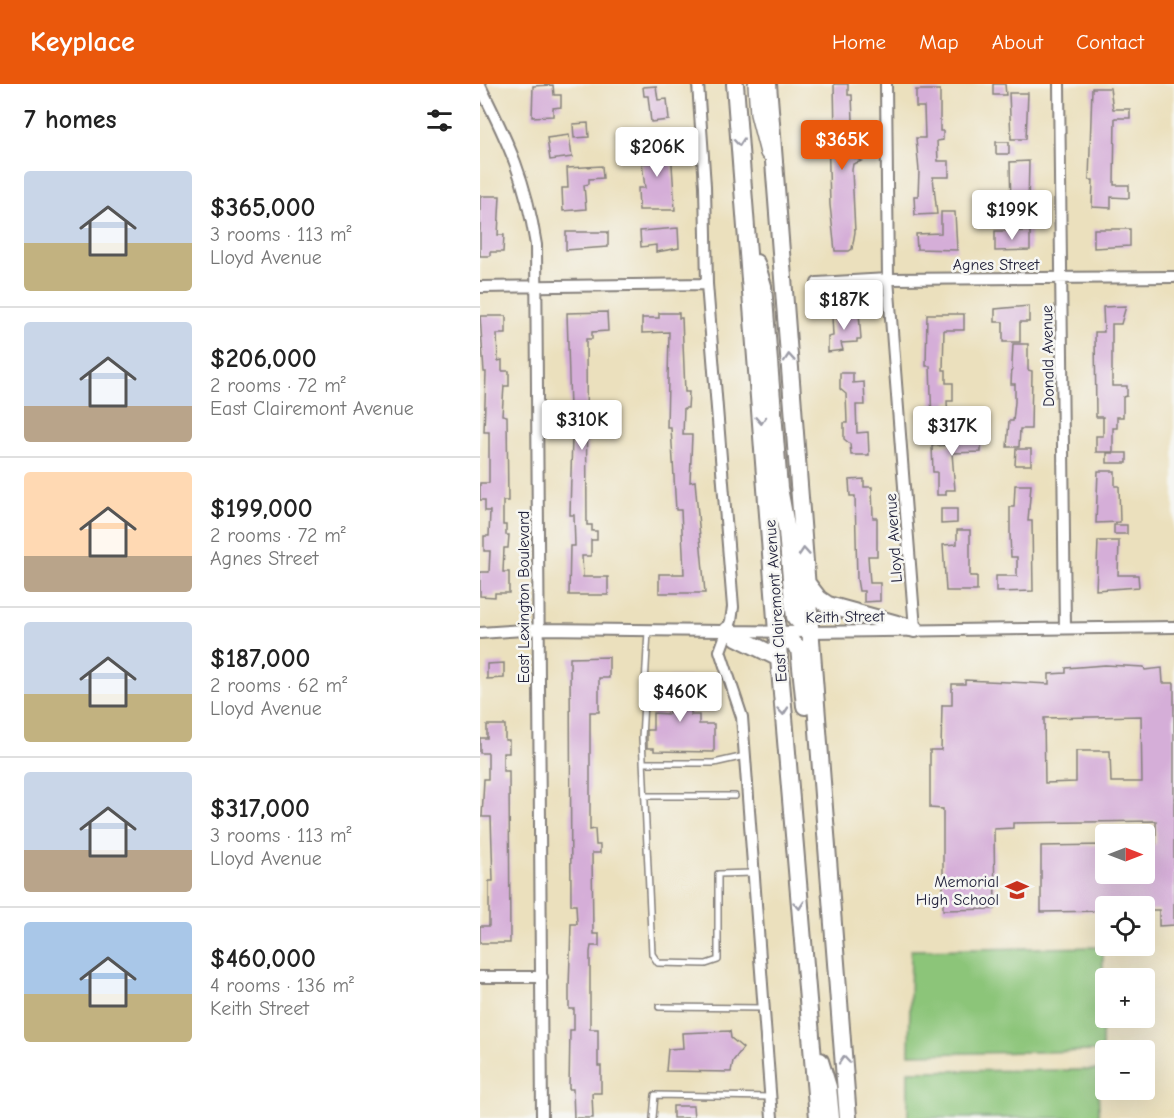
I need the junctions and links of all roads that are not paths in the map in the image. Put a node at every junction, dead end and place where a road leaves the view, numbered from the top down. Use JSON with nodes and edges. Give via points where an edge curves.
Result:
{"nodes":[{"id":1,"x":698,"y":84,"type":"edge"},
{"id":2,"x":735,"y":84,"type":"edge"},
{"id":3,"x":756,"y":84,"type":"edge"},
{"id":4,"x":768,"y":84,"type":"edge"},
{"id":5,"x":886,"y":84,"type":"edge"},
{"id":6,"x":1059,"y":84,"type":"edge"},
{"id":7,"x":480,"y":86,"type":"edge"},
{"id":8,"x":776,"y":185,"type":"junction"},
{"id":9,"x":747,"y":237,"type":"junction"},
{"id":10,"x":1174,"y":277,"type":"edge"},
{"id":11,"x":888,"y":279,"type":"junction"},
{"id":12,"x":1061,"y":279,"type":"junction"},
{"id":13,"x":817,"y":283,"type":"dead end"},
{"id":14,"x":707,"y":284,"type":"junction"},
{"id":15,"x":480,"y":287,"type":"edge"},
{"id":16,"x":537,"y":287,"type":"junction"},
{"id":17,"x":806,"y":581,"type":"junction"},
{"id":18,"x":1174,"y":627,"type":"edge"},
{"id":19,"x":1065,"y":628,"type":"junction"},
{"id":20,"x":915,"y":629,"type":"junction"},
{"id":21,"x":539,"y":630,"type":"junction"},
{"id":22,"x":728,"y":630,"type":"junction"},
{"id":23,"x":648,"y":631,"type":"junction"},
{"id":24,"x":777,"y":631,"type":"junction"},
{"id":25,"x":810,"y":632,"type":"junction"},
{"id":26,"x":480,"y":633,"type":"edge"},
{"id":27,"x":779,"y":658,"type":"junction"},
{"id":28,"x":745,"y":756,"type":"junction"},
{"id":29,"x":644,"y":764,"type":"junction"},
{"id":30,"x":646,"y":796,"type":"junction"},
{"id":31,"x":735,"y":796,"type":"dead end"},
{"id":32,"x":825,"y":821,"type":"junction"},
{"id":33,"x":753,"y":873,"type":"junction"},
{"id":34,"x":480,"y":977,"type":"edge"},
{"id":35,"x":542,"y":977,"type":"junction"},
{"id":36,"x":659,"y":1007,"type":"dead end"},
{"id":37,"x":763,"y":1008,"type":"junction"},
{"id":38,"x":810,"y":1035,"type":"junction"},
{"id":39,"x":771,"y":1097,"type":"junction"},
{"id":40,"x":542,"y":1118,"type":"edge"},
{"id":41,"x":654,"y":1118,"type":"edge"},
{"id":42,"x":772,"y":1118,"type":"edge"},
{"id":43,"x":818,"y":1118,"type":"edge"},
{"id":44,"x":831,"y":1118,"type":"edge"},
{"id":45,"x":848,"y":1118,"type":"edge"}],
"edges":[{"from":1,"to":14,"type":"street"},
{"from":2,"to":9,"type":"main road","name":"East Clairemont Avenue","one_way":true},
{"from":3,"to":8,"type":"street","via":[[758,114]]},
{"from":4,"to":8,"type":"main road","name":"East Clairemont Avenue"},
{"from":5,"to":11,"type":"street","name":"Lloyd Avenue"},
{"from":6,"to":12,"type":"street","name":"Donald Avenue"},
{"from":7,"to":16,"type":"street","name":"East Lexington Boulevard","via":[[523,179],[536,245]]},
{"from":17,"to":8,"type":"main road","name":"East Clairemont Avenue","one_way":true},
{"from":9,"to":24,"type":"main road","name":"East Clairemont Avenue","one_way":true},
{"from":9,"to":25,"type":"main road","via":[[763,286],[779,488],[794,610],[801,625]]},
{"from":10,"to":12,"type":"street","name":"Agnes Street"},
{"from":11,"to":12,"type":"street","name":"Agnes Street"},
{"from":11,"to":13,"type":"street","name":"Agnes Street"},
{"from":11,"to":20,"type":"street","name":"Lloyd Avenue"},
{"from":12,"to":19,"type":"street","name":"Donald Avenue"},
{"from":14,"to":16,"type":"street"},
{"from":14,"to":22,"type":"street","via":[[734,607]]},
{"from":15,"to":16,"type":"street"},
{"from":16,"to":21,"type":"street","name":"East Lexington Boulevard"},
{"from":17,"to":20,"type":"main road","via":[[828,605]]},
{"from":17,"to":25,"type":"main road","name":"East Clairemont Avenue"},
{"from":18,"to":19,"type":"street","name":"Keith Street"},
{"from":19,"to":20,"type":"street","name":"Keith Street"},
{"from":20,"to":25,"type":"street","name":"Keith Street"},
{"from":21,"to":23,"type":"street","name":"Keith Street"},
{"from":21,"to":26,"type":"street","name":"Keith Street"},
{"from":21,"to":35,"type":"street","name":"East Lexington Boulevard"},
{"from":22,"to":23,"type":"street","name":"Keith Street"},
{"from":22,"to":24,"type":"street","name":"Keith Street"},
{"from":22,"to":27,"type":"main road"},
{"from":22,"to":28,"type":"street","via":[[720,657],[740,710]]},
{"from":23,"to":29,"type":"lane"},
{"from":24,"to":25,"type":"street","name":"Keith Street"},
{"from":24,"to":27,"type":"main road","name":"East Clairemont Avenue"},
{"from":24,"to":32,"type":"main road","via":[[799,648],[813,780]]},
{"from":25,"to":32,"type":"main road","name":"East Clairemont Avenue"},
{"from":27,"to":38,"type":"main road","name":"East Clairemont Avenue","one_way":true},
{"from":28,"to":29,"type":"lane","via":[[714,763]]},
{"from":28,"to":33,"type":"street"},
{"from":29,"to":30,"type":"lane"},
{"from":30,"to":31,"type":"lane"},
{"from":30,"to":33,"type":"lane","via":[[652,954],[658,963],[706,964],[718,960],[718,874]]},
{"from":45,"to":32,"type":"main road","name":"East Clairemont Avenue","one_way":true},
{"from":33,"to":37,"type":"street"},
{"from":34,"to":35,"type":"street"},
{"from":35,"to":40,"type":"street","name":"East Lexington Boulevard"},
{"from":36,"to":37,"type":"lane"},
{"from":37,"to":39,"type":"street"},
{"from":38,"to":43,"type":"main road","name":"East Clairemont Avenue"},
{"from":38,"to":44,"type":"main road","via":[[825,1077]]},
{"from":39,"to":41,"type":"lane","via":[[655,1095]]},
{"from":39,"to":42,"type":"street"}]}
